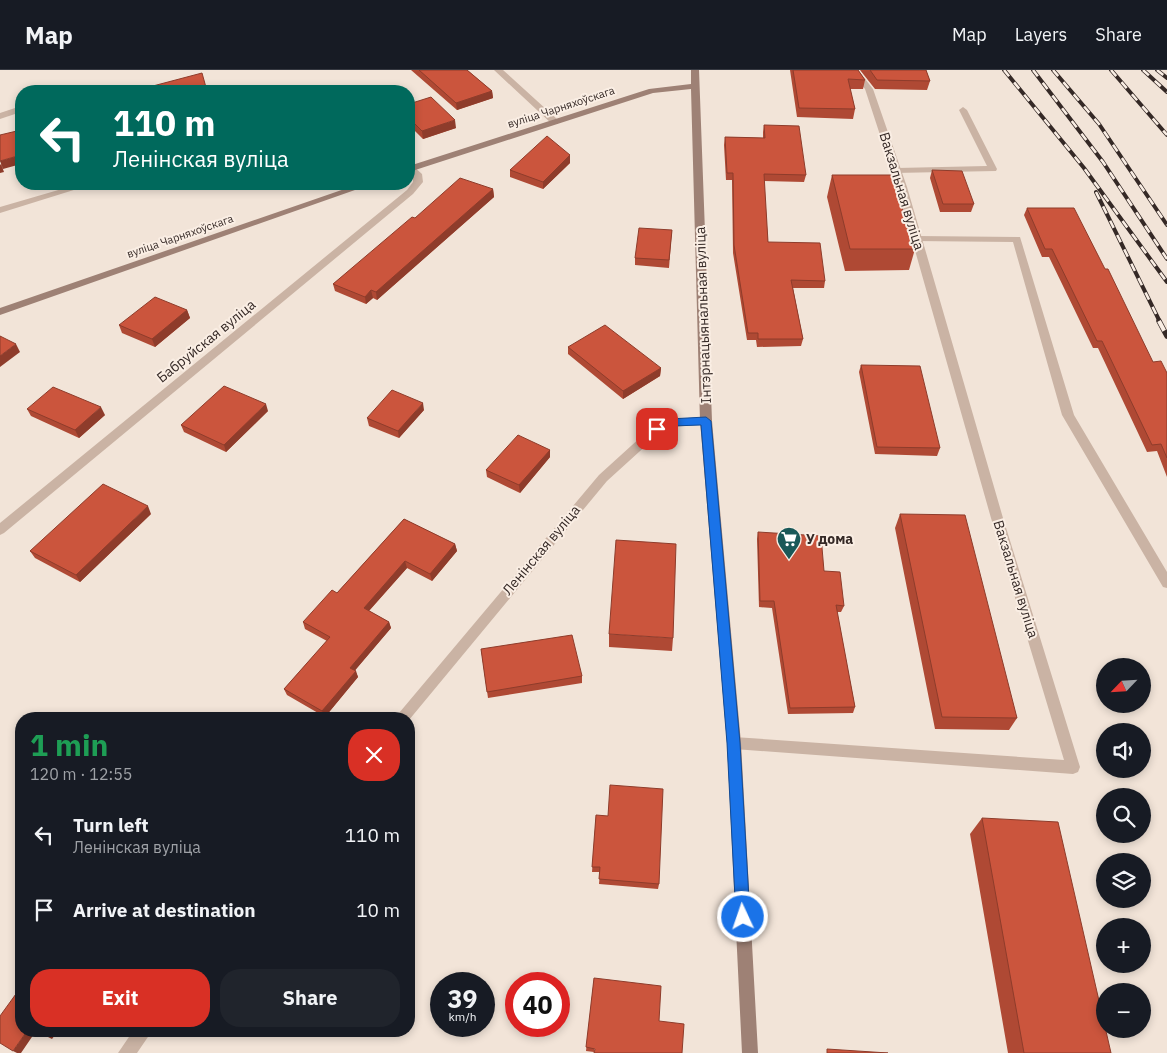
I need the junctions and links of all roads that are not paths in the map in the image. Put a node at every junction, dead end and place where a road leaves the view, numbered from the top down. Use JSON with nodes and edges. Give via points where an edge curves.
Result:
{"nodes":[{"id":1,"x":498,"y":70,"type":"edge"},
{"id":2,"x":695,"y":70,"type":"edge"},
{"id":3,"x":854,"y":70,"type":"edge"},
{"id":4,"x":694,"y":86,"type":"junction"},
{"id":5,"x":963,"y":110,"type":"dead end"},
{"id":6,"x":15,"y":111,"type":"edge"},
{"id":7,"x":0,"y":116,"type":"edge"},
{"id":8,"x":555,"y":122,"type":"junction"},
{"id":9,"x":415,"y":168,"type":"edge"},
{"id":10,"x":897,"y":171,"type":"junction"},
{"id":11,"x":415,"y":172,"type":"edge"},
{"id":12,"x":415,"y":186,"type":"edge"},
{"id":13,"x":68,"y":190,"type":"edge"},
{"id":14,"x":351,"y":190,"type":"edge"},
{"id":15,"x":412,"y":190,"type":"edge"},
{"id":16,"x":0,"y":210,"type":"edge"},
{"id":17,"x":917,"y":239,"type":"junction"},
{"id":18,"x":0,"y":312,"type":"edge"},
{"id":19,"x":706,"y":421,"type":"junction"},
{"id":20,"x":0,"y":530,"type":"edge"},
{"id":21,"x":1167,"y":583,"type":"edge"},
{"id":22,"x":407,"y":712,"type":"edge"},
{"id":23,"x":734,"y":743,"type":"junction"},
{"id":24,"x":139,"y":1037,"type":"edge"},
{"id":25,"x":126,"y":1053,"type":"edge"},
{"id":26,"x":750,"y":1053,"type":"edge"}],
"edges":[{"from":1,"to":8,"type":"street"},
{"from":2,"to":4,"type":"street","name":"Інтэрнацыянальная вуліца"},
{"from":3,"to":10,"type":"street","name":"Вакзальная вуліца","via":[[869,89]]},
{"from":4,"to":8,"type":"street","name":"вуліца Чарняхоўскага","via":[[652,91]]},
{"from":4,"to":19,"type":"street","name":"Інтэрнацыянальная вуліца"},
{"from":5,"to":10,"type":"street","via":[[993,168]]},
{"from":6,"to":7,"type":"street"},
{"from":8,"to":9,"type":"street","name":"вуліца Чарняхоўскага"},
{"from":10,"to":17,"type":"street","name":"Вакзальная вуліца"},
{"from":11,"to":12,"type":"street","name":"Бабруйская вуліца","via":[[418,182]]},
{"from":13,"to":16,"type":"street"},
{"from":14,"to":18,"type":"street","name":"вуліца Чарняхоўскага"},
{"from":15,"to":20,"type":"street","name":"Бабруйская вуліца"},
{"from":17,"to":21,"type":"street","via":[[1017,240],[1068,415]]},
{"from":17,"to":23,"type":"street","name":"Вакзальная вуліца","via":[[1073,767]]},
{"from":19,"to":22,"type":"street","name":"Ленінская вуліца","via":[[669,422],[603,478]]},
{"from":19,"to":23,"type":"street","name":"Інтэрнацыянальная вуліца"},
{"from":23,"to":26,"type":"street","name":"Інтэрнацыянальная вуліца"},
{"from":24,"to":25,"type":"street"}]}
